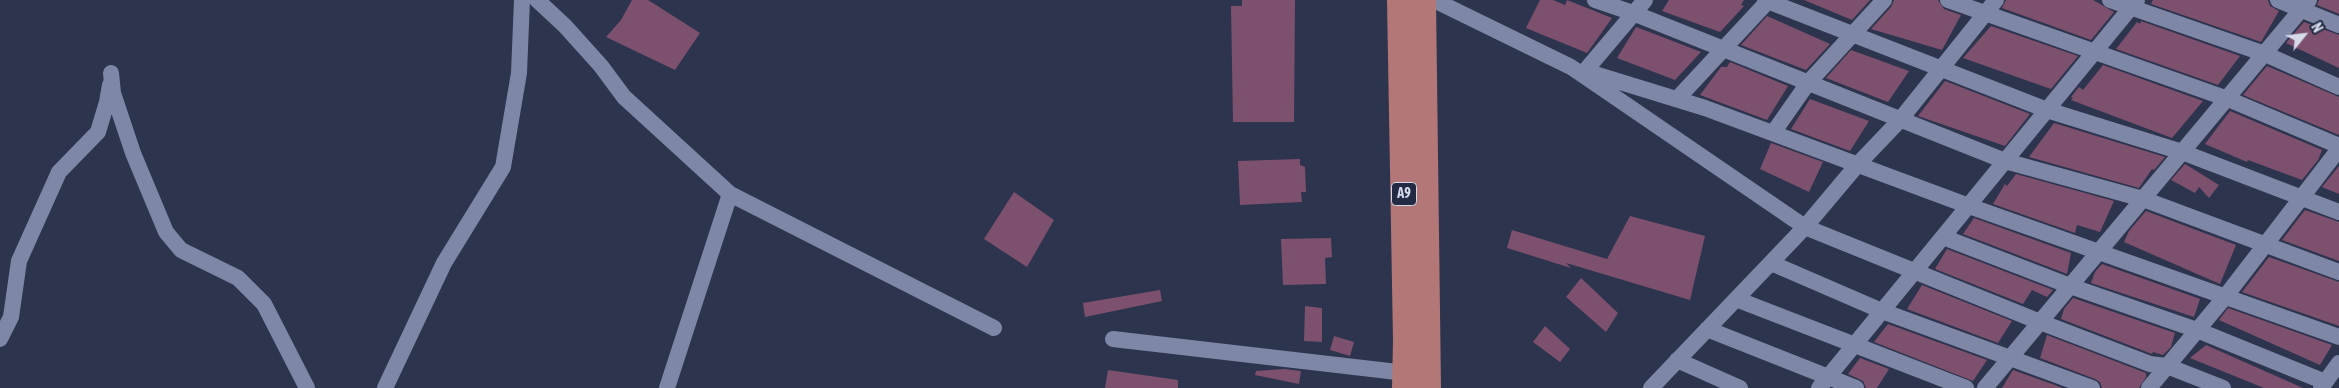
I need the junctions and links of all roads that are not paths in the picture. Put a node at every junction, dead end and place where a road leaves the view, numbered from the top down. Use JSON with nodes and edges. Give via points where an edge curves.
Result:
{"nodes":[{"id":1,"x":522,"y":0,"type":"edge"},
{"id":2,"x":537,"y":0,"type":"edge"},
{"id":3,"x":1401,"y":0,"type":"edge"},
{"id":4,"x":1422,"y":0,"type":"edge"},
{"id":5,"x":1434,"y":0,"type":"edge"},
{"id":6,"x":1595,"y":0,"type":"edge"},
{"id":7,"x":1645,"y":0,"type":"edge"},
{"id":8,"x":1767,"y":0,"type":"edge"},
{"id":9,"x":1884,"y":0,"type":"edge"},
{"id":10,"x":1948,"y":0,"type":"edge"},
{"id":11,"x":1996,"y":0,"type":"edge"},
{"id":12,"x":2110,"y":0,"type":"edge"},
{"id":13,"x":2278,"y":0,"type":"edge"},
{"id":14,"x":2134,"y":4,"type":"edge"},
{"id":15,"x":2306,"y":5,"type":"edge"},
{"id":16,"x":1634,"y":13,"type":"junction"},
{"id":17,"x":1985,"y":14,"type":"junction"},
{"id":18,"x":2339,"y":24,"type":"edge"},
{"id":19,"x":1853,"y":35,"type":"junction"},
{"id":20,"x":1724,"y":49,"type":"junction"},
{"id":21,"x":2094,"y":53,"type":"junction"},
{"id":22,"x":2265,"y":54,"type":"junction"},
{"id":23,"x":1578,"y":69,"type":"junction"},
{"id":24,"x":1941,"y":69,"type":"junction"},
{"id":25,"x":1808,"y":83,"type":"junction"},
{"id":26,"x":2339,"y":87,"type":"edge"},
{"id":27,"x":2228,"y":98,"type":"junction"},
{"id":28,"x":1677,"y":99,"type":"junction"},
{"id":29,"x":2047,"y":110,"type":"junction"},
{"id":30,"x":1900,"y":120,"type":"junction"},
{"id":31,"x":1773,"y":133,"type":"junction"},
{"id":32,"x":2339,"y":148,"type":"edge"},
{"id":33,"x":2182,"y":152,"type":"junction"},
{"id":34,"x":2006,"y":161,"type":"junction"},
{"id":35,"x":1858,"y":164,"type":"junction"},
{"id":36,"x":730,"y":194,"type":"junction"},
{"id":37,"x":2301,"y":198,"type":"junction"},
{"id":38,"x":2143,"y":199,"type":"junction"},
{"id":39,"x":1969,"y":206,"type":"junction"},
{"id":40,"x":2339,"y":212,"type":"edge"},
{"id":41,"x":1805,"y":227,"type":"junction"},
{"id":42,"x":1943,"y":238,"type":"junction"},
{"id":43,"x":2265,"y":245,"type":"junction"},
{"id":44,"x":2099,"y":252,"type":"junction"},
{"id":45,"x":1771,"y":262,"type":"junction"},
{"id":46,"x":1914,"y":272,"type":"junction"},
{"id":47,"x":2339,"y":272,"type":"edge"},
{"id":48,"x":2070,"y":286,"type":"junction"},
{"id":49,"x":2225,"y":297,"type":"junction"},
{"id":50,"x":1736,"y":299,"type":"junction"},
{"id":51,"x":1882,"y":311,"type":"junction"},
{"id":52,"x":2040,"y":322,"type":"junction"},
{"id":53,"x":994,"y":328,"type":"dead end"},
{"id":54,"x":1707,"y":329,"type":"junction"},
{"id":55,"x":2197,"y":330,"type":"junction"},
{"id":56,"x":2339,"y":337,"type":"edge"},
{"id":57,"x":0,"y":339,"type":"edge"},
{"id":58,"x":1113,"y":339,"type":"dead end"},
{"id":59,"x":1854,"y":345,"type":"junction"},
{"id":60,"x":2010,"y":358,"type":"junction"},
{"id":61,"x":1677,"y":360,"type":"junction"},
{"id":62,"x":2339,"y":363,"type":"edge"},
{"id":63,"x":2167,"y":366,"type":"junction"},
{"id":64,"x":1824,"y":382,"type":"edge"},
{"id":65,"x":1413,"y":383,"type":"edge"},
{"id":66,"x":2323,"y":385,"type":"edge"},
{"id":67,"x":307,"y":388,"type":"edge"},
{"id":68,"x":385,"y":388,"type":"edge"},
{"id":69,"x":667,"y":388,"type":"edge"},
{"id":70,"x":1651,"y":388,"type":"edge"},
{"id":71,"x":1740,"y":388,"type":"edge"},
{"id":72,"x":1856,"y":388,"type":"edge"},
{"id":73,"x":1966,"y":388,"type":"edge"},
{"id":74,"x":1985,"y":388,"type":"edge"},
{"id":75,"x":2092,"y":388,"type":"edge"},
{"id":76,"x":2149,"y":388,"type":"edge"},
{"id":77,"x":2223,"y":388,"type":"edge"}],
"edges":[{"from":1,"to":68,"type":"street","via":[[519,72],[502,166],[444,263]]},
{"from":2,"to":36,"type":"street","via":[[595,59],[624,97]]},
{"from":3,"to":65,"type":"highway","number":"A9"},
{"from":4,"to":65,"type":"highway","number":"A9","via":[[1428,341]]},
{"from":5,"to":23,"type":"street"},
{"from":6,"to":16,"type":"street"},
{"from":7,"to":16,"type":"street"},
{"from":8,"to":19,"type":"street"},
{"from":8,"to":20,"type":"street"},
{"from":9,"to":19,"type":"street"},
{"from":10,"to":17,"type":"street"},
{"from":11,"to":17,"type":"street"},
{"from":12,"to":14,"type":"street"},
{"from":13,"to":15,"type":"street"},
{"from":14,"to":21,"type":"street"},
{"from":14,"to":22,"type":"street"},
{"from":15,"to":18,"type":"street"},
{"from":15,"to":22,"type":"street"},
{"from":16,"to":20,"type":"street"},
{"from":16,"to":23,"type":"street"},
{"from":17,"to":21,"type":"street"},
{"from":17,"to":24,"type":"street"},
{"from":19,"to":24,"type":"street"},
{"from":19,"to":25,"type":"street"},
{"from":20,"to":25,"type":"street"},
{"from":20,"to":28,"type":"street"},
{"from":21,"to":27,"type":"street"},
{"from":21,"to":29,"type":"street"},
{"from":22,"to":26,"type":"street"},
{"from":22,"to":27,"type":"street"},
{"from":23,"to":28,"type":"street"},
{"from":23,"to":41,"type":"street"},
{"from":24,"to":29,"type":"street"},
{"from":24,"to":30,"type":"street"},
{"from":25,"to":30,"type":"street"},
{"from":25,"to":31,"type":"street"},
{"from":27,"to":32,"type":"street"},
{"from":27,"to":33,"type":"street"},
{"from":28,"to":31,"type":"street"},
{"from":29,"to":33,"type":"street"},
{"from":29,"to":34,"type":"street"},
{"from":30,"to":34,"type":"street"},
{"from":30,"to":35,"type":"street"},
{"from":31,"to":35,"type":"street"},
{"from":32,"to":37,"type":"street"},
{"from":33,"to":37,"type":"street"},
{"from":33,"to":38,"type":"street"},
{"from":34,"to":38,"type":"street"},
{"from":34,"to":39,"type":"street"},
{"from":35,"to":39,"type":"street"},
{"from":35,"to":41,"type":"street"},
{"from":36,"to":53,"type":"street"},
{"from":36,"to":69,"type":"street"},
{"from":37,"to":40,"type":"street"},
{"from":37,"to":43,"type":"street"},
{"from":38,"to":43,"type":"street"},
{"from":38,"to":44,"type":"street"},
{"from":39,"to":42,"type":"street"},
{"from":39,"to":44,"type":"street"},
{"from":41,"to":45,"type":"street"},
{"from":41,"to":46,"type":"street"},
{"from":42,"to":46,"type":"street"},
{"from":42,"to":48,"type":"street"},
{"from":43,"to":47,"type":"street"},
{"from":43,"to":49,"type":"street"},
{"from":44,"to":48,"type":"street"},
{"from":44,"to":49,"type":"street"},
{"from":45,"to":50,"type":"street"},
{"from":45,"to":51,"type":"street"},
{"from":46,"to":51,"type":"street"},
{"from":46,"to":52,"type":"street"},
{"from":48,"to":52,"type":"street"},
{"from":48,"to":55,"type":"street"},
{"from":49,"to":55,"type":"street"},
{"from":49,"to":56,"type":"street"},
{"from":50,"to":54,"type":"street"},
{"from":50,"to":59,"type":"street"},
{"from":51,"to":59,"type":"street"},
{"from":51,"to":60,"type":"street"},
{"from":52,"to":60,"type":"street"},
{"from":52,"to":63,"type":"street","via":[[2150,364]]},
{"from":54,"to":61,"type":"street"},
{"from":54,"to":64,"type":"street"},
{"from":55,"to":63,"type":"street"},
{"from":55,"to":66,"type":"street"},
{"from":57,"to":67,"type":"street","via":[[11,317],[19,261],[58,172],[98,132],[111,73],[113,93],[133,153],[166,232],[181,250],[238,278],[264,304]]},
{"from":58,"to":65,"type":"street"},
{"from":59,"to":64,"type":"street"},
{"from":59,"to":73,"type":"street"},
{"from":60,"to":74,"type":"street"},
{"from":60,"to":75,"type":"street"},
{"from":61,"to":70,"type":"street"},
{"from":61,"to":71,"type":"street"},
{"from":62,"to":66,"type":"street"},
{"from":63,"to":76,"type":"street"},
{"from":63,"to":77,"type":"street"},
{"from":64,"to":72,"type":"street"}]}
